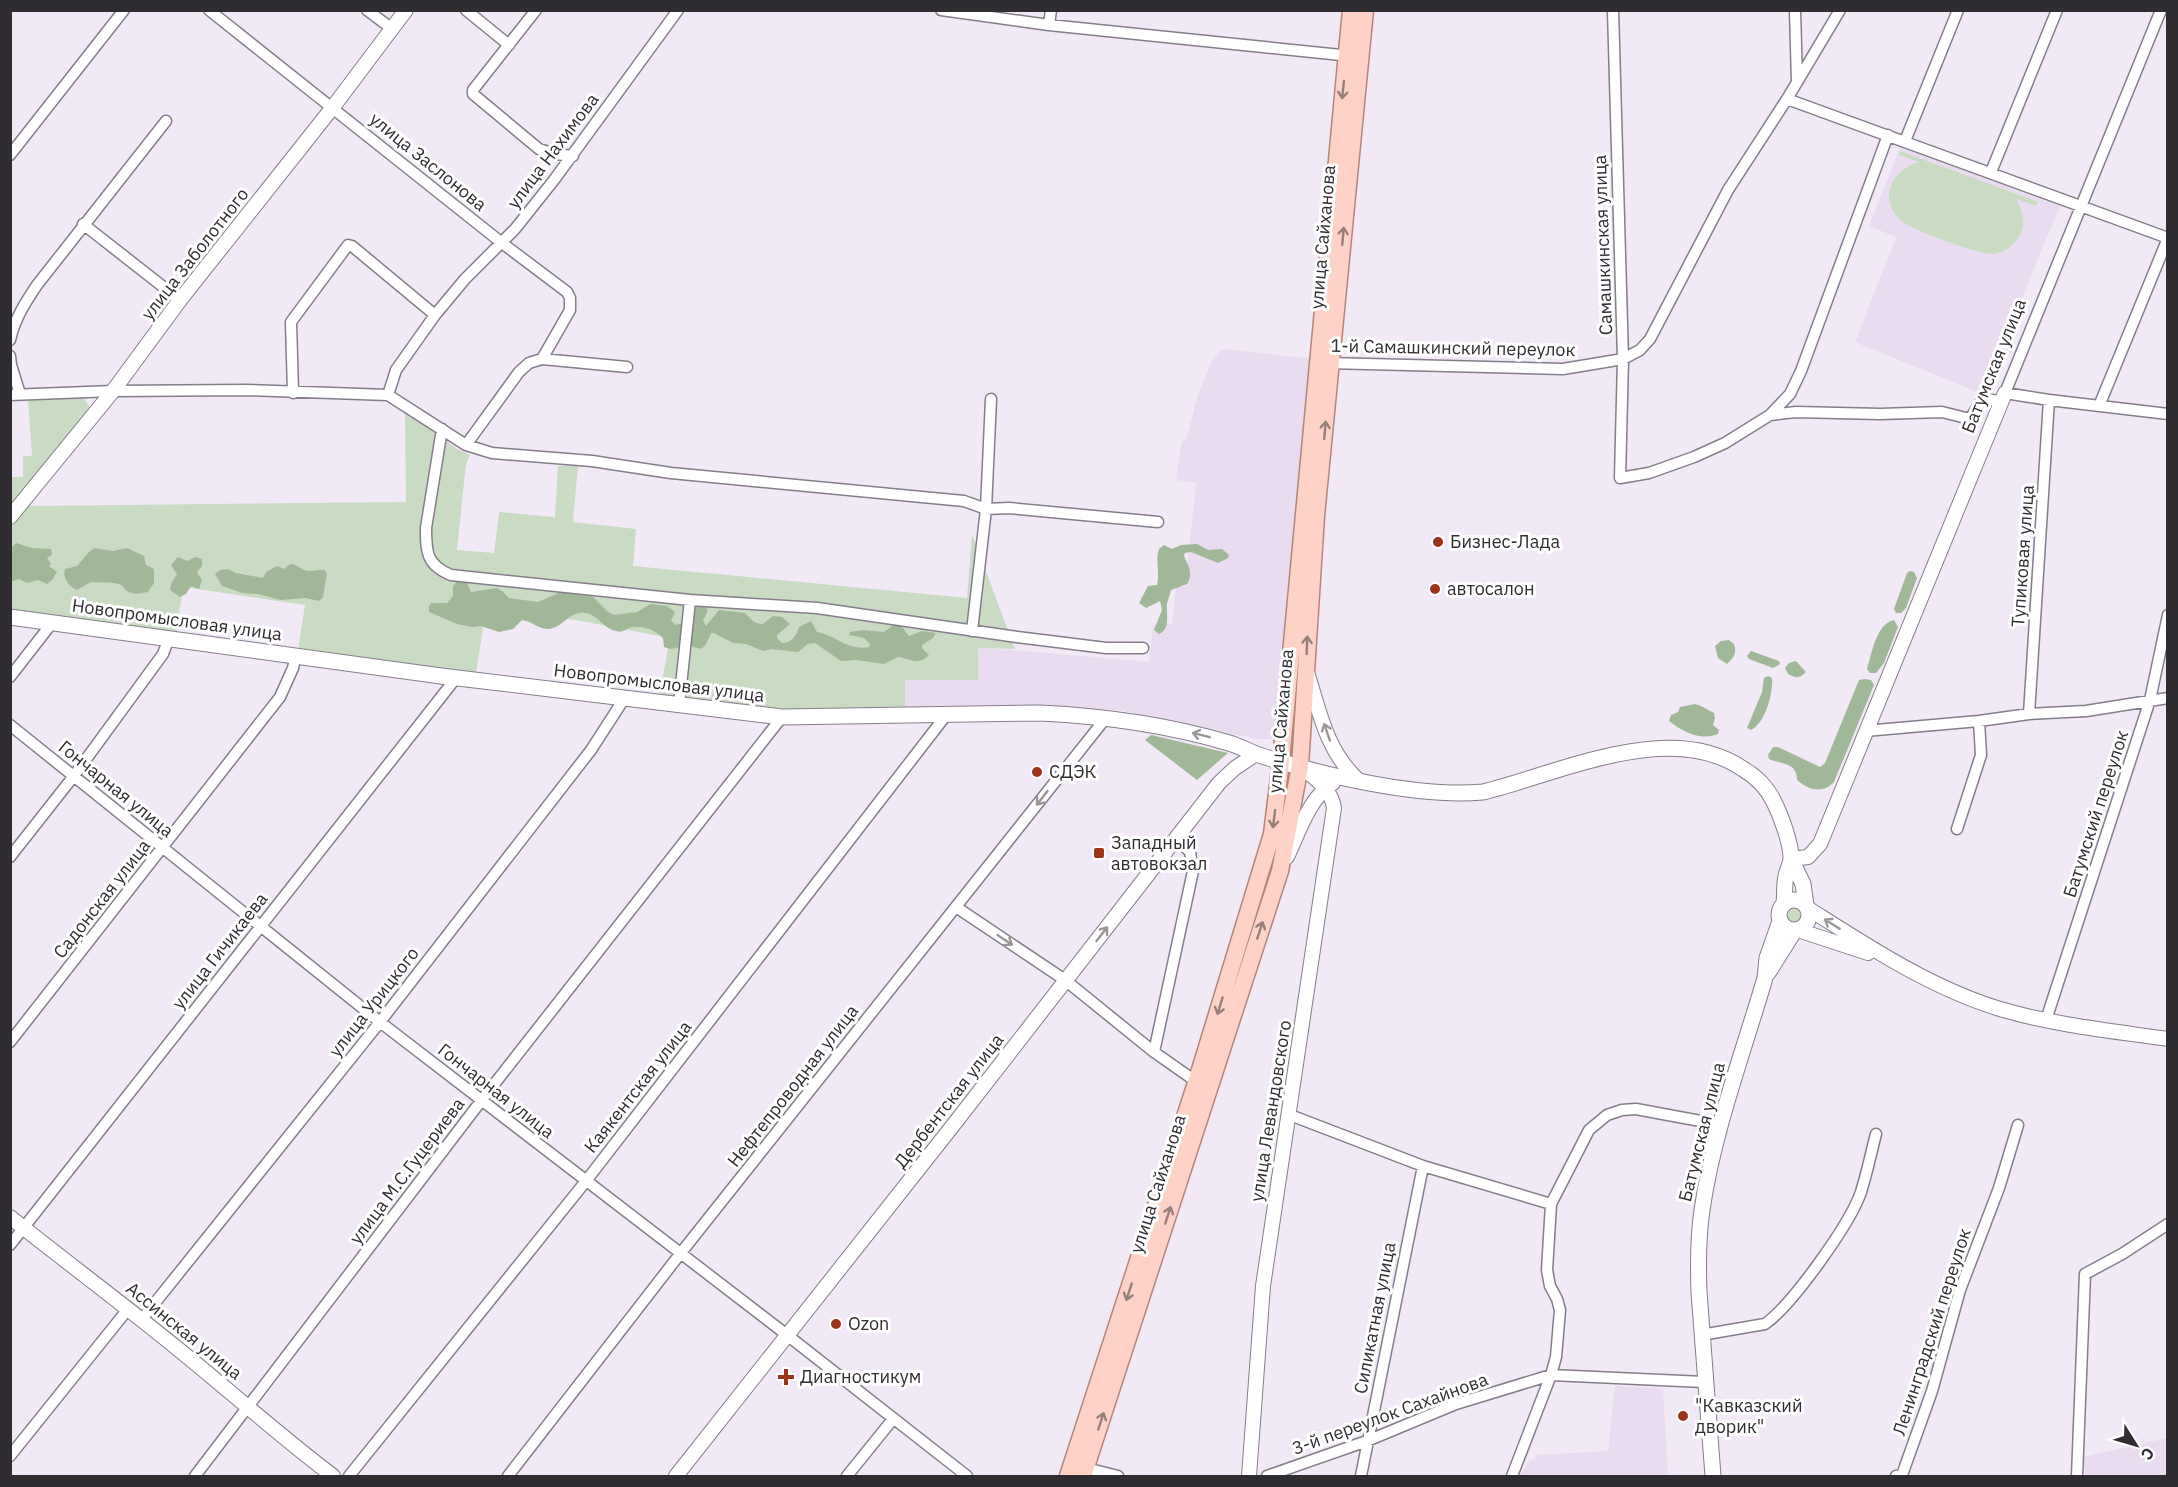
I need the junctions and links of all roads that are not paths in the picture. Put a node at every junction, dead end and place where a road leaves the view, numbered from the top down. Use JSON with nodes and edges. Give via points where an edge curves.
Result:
{"nodes":[{"id":1,"x":124,"y":10,"type":"edge"},
{"id":2,"x":209,"y":10,"type":"edge"},
{"id":3,"x":367,"y":10,"type":"edge"},
{"id":4,"x":406,"y":10,"type":"edge"},
{"id":5,"x":466,"y":10,"type":"edge"},
{"id":6,"x":536,"y":10,"type":"edge"},
{"id":7,"x":678,"y":10,"type":"edge"},
{"id":8,"x":941,"y":10,"type":"edge"},
{"id":9,"x":1050,"y":10,"type":"edge"},
{"id":10,"x":1351,"y":10,"type":"edge"},
{"id":11,"x":1365,"y":10,"type":"edge"},
{"id":12,"x":1613,"y":10,"type":"edge"},
{"id":13,"x":1795,"y":10,"type":"edge"},
{"id":14,"x":1840,"y":10,"type":"edge"},
{"id":15,"x":1958,"y":10,"type":"edge"},
{"id":16,"x":2057,"y":10,"type":"edge"},
{"id":17,"x":2160,"y":13,"type":"edge"},
{"id":18,"x":1049,"y":26,"type":"junction"},
{"id":19,"x":392,"y":28,"type":"junction"},
{"id":20,"x":509,"y":45,"type":"junction"},
{"id":21,"x":1353,"y":57,"type":"junction"},
{"id":22,"x":1797,"y":82,"type":"junction"},
{"id":23,"x":1787,"y":99,"type":"junction"},
{"id":24,"x":333,"y":107,"type":"junction"},
{"id":25,"x":166,"y":121,"type":"dead end"},
{"id":26,"x":1888,"y":135,"type":"junction"},
{"id":27,"x":1905,"y":141,"type":"junction"},
{"id":28,"x":10,"y":155,"type":"edge"},
{"id":29,"x":573,"y":156,"type":"junction"},
{"id":30,"x":1991,"y":172,"type":"junction"},
{"id":31,"x":2081,"y":205,"type":"junction"},
{"id":32,"x":83,"y":224,"type":"junction"},
{"id":33,"x":2168,"y":238,"type":"edge"},
{"id":34,"x":501,"y":243,"type":"junction"},
{"id":35,"x":180,"y":300,"type":"junction"},
{"id":36,"x":435,"y":315,"type":"junction"},
{"id":37,"x":10,"y":339,"type":"edge"},
{"id":38,"x":10,"y":356,"type":"edge"},
{"id":39,"x":542,"y":359,"type":"junction"},
{"id":40,"x":1623,"y":359,"type":"junction"},
{"id":41,"x":1324,"y":363,"type":"junction"},
{"id":42,"x":627,"y":367,"type":"dead end"},
{"id":43,"x":113,"y":391,"type":"junction"},
{"id":44,"x":293,"y":393,"type":"junction"},
{"id":45,"x":15,"y":394,"type":"edge"},
{"id":46,"x":388,"y":395,"type":"junction"},
{"id":47,"x":2003,"y":397,"type":"junction"},
{"id":48,"x":991,"y":399,"type":"dead end"},
{"id":49,"x":2049,"y":400,"type":"junction"},
{"id":50,"x":2099,"y":406,"type":"junction"},
{"id":51,"x":2168,"y":414,"type":"edge"},
{"id":52,"x":1770,"y":415,"type":"junction"},
{"id":53,"x":442,"y":429,"type":"junction"},
{"id":54,"x":466,"y":445,"type":"junction"},
{"id":55,"x":986,"y":509,"type":"junction"},
{"id":56,"x":10,"y":517,"type":"edge"},
{"id":57,"x":1158,"y":522,"type":"dead end"},
{"id":58,"x":690,"y":600,"type":"junction"},
{"id":59,"x":2168,"y":615,"type":"edge"},
{"id":60,"x":10,"y":617,"type":"edge"},
{"id":61,"x":52,"y":623,"type":"junction"},
{"id":62,"x":972,"y":631,"type":"junction"},
{"id":63,"x":169,"y":638,"type":"junction"},
{"id":64,"x":1143,"y":648,"type":"dead end"},
{"id":65,"x":296,"y":655,"type":"junction"},
{"id":66,"x":1306,"y":669,"type":"junction"},
{"id":67,"x":10,"y":677,"type":"edge"},
{"id":68,"x":456,"y":678,"type":"junction"},
{"id":69,"x":2168,"y":698,"type":"edge"},
{"id":70,"x":624,"y":699,"type":"junction"},
{"id":71,"x":2150,"y":700,"type":"junction"},
{"id":72,"x":679,"y":705,"type":"junction"},
{"id":73,"x":947,"y":714,"type":"junction"},
{"id":74,"x":2029,"y":714,"type":"junction"},
{"id":75,"x":782,"y":717,"type":"junction"},
{"id":76,"x":1105,"y":719,"type":"junction"},
{"id":77,"x":1979,"y":721,"type":"junction"},
{"id":78,"x":10,"y":725,"type":"edge"},
{"id":79,"x":1865,"y":731,"type":"junction"},
{"id":80,"x":1256,"y":754,"type":"junction"},
{"id":81,"x":1281,"y":761,"type":"junction"},
{"id":82,"x":1300,"y":766,"type":"junction"},
{"id":83,"x":73,"y":777,"type":"junction"},
{"id":84,"x":1358,"y":780,"type":"junction"},
{"id":85,"x":1326,"y":787,"type":"junction"},
{"id":86,"x":1957,"y":830,"type":"dead end"},
{"id":87,"x":1176,"y":838,"type":"junction"},
{"id":88,"x":163,"y":849,"type":"junction"},
{"id":89,"x":10,"y":856,"type":"edge"},
{"id":90,"x":1791,"y":859,"type":"junction"},
{"id":91,"x":1280,"y":871,"type":"junction"},
{"id":92,"x":1784,"y":903,"type":"junction"},
{"id":93,"x":956,"y":907,"type":"junction"},
{"id":94,"x":1807,"y":907,"type":"junction"},
{"id":95,"x":1780,"y":921,"type":"junction"},
{"id":96,"x":261,"y":926,"type":"junction"},
{"id":97,"x":1797,"y":930,"type":"junction"},
{"id":98,"x":1890,"y":960,"type":"junction"},
{"id":99,"x":1765,"y":978,"type":"junction"},
{"id":100,"x":1065,"y":980,"type":"junction"},
{"id":101,"x":2046,"y":1020,"type":"junction"},
{"id":102,"x":380,"y":1023,"type":"junction"},
{"id":103,"x":2168,"y":1039,"type":"edge"},
{"id":104,"x":10,"y":1042,"type":"edge"},
{"id":105,"x":1154,"y":1052,"type":"junction"},
{"id":106,"x":1203,"y":1086,"type":"junction"},
{"id":107,"x":481,"y":1101,"type":"junction"},
{"id":108,"x":1290,"y":1115,"type":"junction"},
{"id":109,"x":1722,"y":1125,"type":"junction"},
{"id":110,"x":2018,"y":1125,"type":"dead end"},
{"id":111,"x":1876,"y":1134,"type":"dead end"},
{"id":112,"x":1423,"y":1166,"type":"junction"},
{"id":113,"x":586,"y":1181,"type":"junction"},
{"id":114,"x":1551,"y":1204,"type":"junction"},
{"id":115,"x":10,"y":1217,"type":"edge"},
{"id":116,"x":2168,"y":1224,"type":"edge"},
{"id":117,"x":24,"y":1228,"type":"junction"},
{"id":118,"x":10,"y":1245,"type":"edge"},
{"id":119,"x":680,"y":1254,"type":"junction"},
{"id":120,"x":128,"y":1309,"type":"junction"},
{"id":121,"x":142,"y":1320,"type":"junction"},
{"id":122,"x":787,"y":1335,"type":"junction"},
{"id":123,"x":1701,"y":1335,"type":"junction"},
{"id":124,"x":1551,"y":1375,"type":"junction"},
{"id":125,"x":1704,"y":1382,"type":"junction"},
{"id":126,"x":248,"y":1406,"type":"junction"},
{"id":127,"x":893,"y":1419,"type":"junction"},
{"id":128,"x":1367,"y":1441,"type":"junction"},
{"id":129,"x":10,"y":1456,"type":"edge"},
{"id":130,"x":1084,"y":1472,"type":"edge"},
{"id":131,"x":195,"y":1476,"type":"edge"},
{"id":132,"x":333,"y":1476,"type":"edge"},
{"id":133,"x":349,"y":1476,"type":"edge"},
{"id":134,"x":508,"y":1476,"type":"edge"},
{"id":135,"x":676,"y":1476,"type":"edge"},
{"id":136,"x":847,"y":1476,"type":"edge"},
{"id":137,"x":967,"y":1476,"type":"edge"},
{"id":138,"x":1068,"y":1476,"type":"edge"},
{"id":139,"x":1118,"y":1476,"type":"edge"},
{"id":140,"x":1249,"y":1476,"type":"edge"},
{"id":141,"x":1267,"y":1476,"type":"edge"},
{"id":142,"x":1361,"y":1476,"type":"edge"},
{"id":143,"x":1512,"y":1476,"type":"edge"},
{"id":144,"x":1713,"y":1476,"type":"edge"},
{"id":145,"x":1900,"y":1476,"type":"edge"},
{"id":146,"x":2077,"y":1476,"type":"edge"}],
"edges":[{"from":1,"to":28,"type":"street"},
{"from":2,"to":24,"type":"street","name":"улица Заслонова"},
{"from":3,"to":19,"type":"street"},
{"from":4,"to":19,"type":"street","name":"улица Заболотного"},
{"from":5,"to":20,"type":"street"},
{"from":6,"to":20,"type":"street"},
{"from":7,"to":29,"type":"street","name":"улица Нахимова"},
{"from":8,"to":18,"type":"street"},
{"from":9,"to":18,"type":"street"},
{"from":10,"to":21,"type":"main road"},
{"from":11,"to":21,"type":"main road"},
{"from":12,"to":40,"type":"street","name":"Самашкинская улица"},
{"from":13,"to":22,"type":"street"},
{"from":14,"to":22,"type":"street"},
{"from":15,"to":27,"type":"street"},
{"from":16,"to":30,"type":"street"},
{"from":17,"to":31,"type":"street","name":"Батумская улица"},
{"from":18,"to":21,"type":"street"},
{"from":19,"to":24,"type":"street","name":"улица Заболотного"},
{"from":20,"to":29,"type":"street","via":[[473,94],[539,150]]},
{"from":21,"to":41,"type":"main road"},
{"from":22,"to":23,"type":"street"},
{"from":23,"to":26,"type":"street"},
{"from":23,"to":40,"type":"street","via":[[1728,190],[1650,339]]},
{"from":24,"to":34,"type":"street","name":"улица Заслонова"},
{"from":24,"to":35,"type":"street","name":"улица Заболотного"},
{"from":25,"to":32,"type":"street"},
{"from":26,"to":27,"type":"street"},
{"from":26,"to":52,"type":"street","via":[[1801,371],[1790,394]]},
{"from":27,"to":30,"type":"street"},
{"from":29,"to":34,"type":"street","name":"улица Нахимова"},
{"from":30,"to":31,"type":"street"},
{"from":31,"to":33,"type":"street"},
{"from":31,"to":47,"type":"street","name":"Батумская улица"},
{"from":32,"to":35,"type":"street"},
{"from":32,"to":37,"type":"street","via":[[24,304]]},
{"from":33,"to":50,"type":"street"},
{"from":34,"to":36,"type":"street","name":"улица Нахимова"},
{"from":34,"to":39,"type":"street","name":"улица Заслонова","via":[[560,286],[570,298],[570,309]]},
{"from":35,"to":43,"type":"street","name":"улица Заболотного"},
{"from":36,"to":44,"type":"street","via":[[348,245],[291,322]]},
{"from":36,"to":46,"type":"street","name":"улица Нахимова","via":[[396,370]]},
{"from":38,"to":45,"type":"street"},
{"from":39,"to":42,"type":"street"},
{"from":39,"to":54,"type":"street","via":[[519,372]]},
{"from":40,"to":41,"type":"street","name":"1-й Самашкинский переулок","via":[[1563,369]]},
{"from":40,"to":52,"type":"street","name":"Самашкинская улица","via":[[1620,478],[1649,473],[1694,457]]},
{"from":66,"to":41,"type":"main road","name":"улица Сайханова","one_way":true},
{"from":41,"to":81,"type":"main road","name":"улица Сайханова"},
{"from":43,"to":44,"type":"street"},
{"from":43,"to":45,"type":"street"},
{"from":43,"to":56,"type":"street","name":"улица Заболотного"},
{"from":44,"to":46,"type":"street"},
{"from":46,"to":53,"type":"street"},
{"from":47,"to":49,"type":"street"},
{"from":47,"to":52,"type":"street","via":[[1983,398],[1970,419],[1942,412]]},
{"from":47,"to":79,"type":"street","name":"Батумская улица"},
{"from":48,"to":55,"type":"street"},
{"from":49,"to":50,"type":"street"},
{"from":49,"to":74,"type":"street","name":"Тупиковая улица"},
{"from":50,"to":51,"type":"street"},
{"from":53,"to":54,"type":"street"},
{"from":53,"to":58,"type":"street","via":[[426,528],[429,558],[434,566],[457,576]]},
{"from":54,"to":55,"type":"street","via":[[522,457],[933,497]]},
{"from":55,"to":57,"type":"street"},
{"from":55,"to":62,"type":"street"},
{"from":58,"to":62,"type":"street","via":[[817,608]]},
{"from":58,"to":72,"type":"street"},
{"from":59,"to":71,"type":"street","name":"Батумский переулок"},
{"from":60,"to":61,"type":"main road","name":"Новопромысловая улица"},
{"from":61,"to":63,"type":"main road","name":"Новопромысловая улица"},
{"from":61,"to":67,"type":"street"},
{"from":62,"to":64,"type":"street","via":[[1106,648]]},
{"from":63,"to":65,"type":"main road","name":"Новопромысловая улица"},
{"from":63,"to":83,"type":"street","via":[[163,654]]},
{"from":65,"to":68,"type":"main road","name":"Новопромысловая улица"},
{"from":65,"to":88,"type":"street","name":"Садонская улица","via":[[280,697]]},
{"from":66,"to":82,"type":"main road","name":"улица Сайханова"},
{"from":84,"to":66,"type":"street","one_way":true,"via":[[1335,752]]},
{"from":68,"to":70,"type":"main road","name":"Новопромысловая улица"},
{"from":68,"to":96,"type":"street","name":"улица Гичикаева"},
{"from":69,"to":71,"type":"street"},
{"from":70,"to":72,"type":"main road","name":"Новопромысловая улица"},
{"from":70,"to":102,"type":"street","name":"улица Урицкого","via":[[591,750]]},
{"from":71,"to":74,"type":"street","via":[[2086,711]]},
{"from":71,"to":101,"type":"street","name":"Батумский переулок"},
{"from":72,"to":75,"type":"main road","name":"Новопромысловая улица"},
{"from":73,"to":75,"type":"main road","name":"Новопромысловая улица"},
{"from":73,"to":76,"type":"main road","name":"Новопромысловая улица","via":[[1040,713]]},
{"from":73,"to":113,"type":"street","name":"Каякентская улица"},
{"from":74,"to":77,"type":"street"},
{"from":75,"to":107,"type":"street","name":"улица М.С.Гуцериева"},
{"from":80,"to":76,"type":"main road","name":"Новопромысловая улица","one_way":true,"via":[[1196,734]]},
{"from":76,"to":93,"type":"street","name":"Нефтепроводная улица","one_way":true},
{"from":77,"to":79,"type":"street"},
{"from":77,"to":86,"type":"street","via":[[1981,755]]},
{"from":78,"to":83,"type":"street","name":"Гончарная улица"},
{"from":79,"to":90,"type":"street","name":"Батумская улица","via":[[1820,844],[1808,857]]},
{"from":80,"to":81,"type":"main road","name":"Новопромысловая улица"},
{"from":80,"to":87,"type":"street","name":"Дербентская улица","via":[[1219,783]]},
{"from":81,"to":82,"type":"main road","name":"Новопромысловая улица"},
{"from":81,"to":106,"type":"main road","name":"улица Сайханова","one_way":true,"via":[[1272,834]]},
{"from":82,"to":84,"type":"main road","name":"Новопромысловая улица"},
{"from":82,"to":85,"type":"street"},
{"from":82,"to":91,"type":"main road","name":"улица Сайханова"},
{"from":83,"to":88,"type":"street","name":"Гончарная улица"},
{"from":83,"to":89,"type":"street"},
{"from":84,"to":85,"type":"street"},
{"from":84,"to":90,"type":"main road","name":"Новопромысловая улица","via":[[1463,794],[1511,785],[1625,752],[1704,751],[1736,764],[1762,783],[1777,808]]},
{"from":85,"to":91,"type":"street","via":[[1314,800]]},
{"from":85,"to":108,"type":"street","name":"улица Левандовского","via":[[1334,808]]},
{"from":100,"to":87,"type":"street","name":"Дербентская улица","one_way":true},
{"from":87,"to":105,"type":"street","via":[[1190,852],[1193,871]]},
{"from":88,"to":96,"type":"street","name":"Гончарная улица"},
{"from":88,"to":104,"type":"street","name":"Садонская улица"},
{"from":90,"to":92,"type":"main road","via":[[1785,877]]},
{"from":90,"to":94,"type":"main road","via":[[1803,884]]},
{"from":106,"to":91,"type":"main road","name":"улица Сайханова","one_way":true},
{"from":92,"to":94,"type":"main road","via":[[1798,900]]},
{"from":92,"to":95,"type":"main road"},
{"from":93,"to":100,"type":"street","one_way":true},
{"from":93,"to":119,"type":"street","name":"Нефтепроводная улица"},
{"from":94,"to":97,"type":"main road","via":[[1808,922]]},
{"from":98,"to":94,"type":"street","one_way":true},
{"from":95,"to":97,"type":"main road","via":[[1786,928]]},
{"from":95,"to":99,"type":"main road","via":[[1767,958]]},
{"from":96,"to":102,"type":"street","name":"Гончарная улица"},
{"from":96,"to":117,"type":"street","name":"улица Гичикаева"},
{"from":97,"to":98,"type":"street"},
{"from":97,"to":99,"type":"main road"},
{"from":98,"to":101,"type":"street","via":[[1974,999]]},
{"from":99,"to":109,"type":"main road","name":"Батумская улица"},
{"from":100,"to":105,"type":"street"},
{"from":100,"to":122,"type":"street","name":"Дербентская улица"},
{"from":101,"to":103,"type":"street"},
{"from":102,"to":107,"type":"street","name":"Гончарная улица"},
{"from":102,"to":121,"type":"street","name":"улица Урицкого"},
{"from":105,"to":106,"type":"street"},
{"from":130,"to":106,"type":"main road","name":"улица Сайханова","one_way":true},
{"from":106,"to":138,"type":"main road","name":"улица Сайханова","one_way":true},
{"from":107,"to":113,"type":"street","name":"Гончарная улица"},
{"from":107,"to":126,"type":"street","name":"улица М.С.Гуцериева"},
{"from":108,"to":112,"type":"street"},
{"from":108,"to":140,"type":"street","name":"улица Левандовского","via":[[1263,1286]]},
{"from":109,"to":114,"type":"street","via":[[1636,1108],[1607,1115],[1589,1130]]},
{"from":109,"to":123,"type":"main road","name":"Батумская улица","via":[[1708,1178],[1700,1233]]},
{"from":110,"to":145,"type":"street","name":"Ленинградский переулок","via":[[1960,1290],[1932,1391]]},
{"from":111,"to":123,"type":"street","via":[[1854,1208],[1792,1297],[1765,1324]]},
{"from":112,"to":114,"type":"street"},
{"from":112,"to":128,"type":"street","name":"Силикатная улица"},
{"from":113,"to":119,"type":"street","name":"Гончарная улица"},
{"from":113,"to":133,"type":"street","name":"Каякентская улица"},
{"from":114,"to":124,"type":"street","via":[[1547,1270],[1560,1310]]},
{"from":115,"to":117,"type":"street","name":"Ассинская улица"},
{"from":116,"to":146,"type":"street","via":[[2085,1274]]},
{"from":117,"to":118,"type":"street","name":"улица Гичикаева"},
{"from":117,"to":120,"type":"street","name":"Ассинская улица"},
{"from":119,"to":122,"type":"street","name":"Гончарная улица"},
{"from":119,"to":134,"type":"street","name":"Нефтепроводная улица"},
{"from":120,"to":121,"type":"street","name":"Ассинская улица"},
{"from":120,"to":129,"type":"street"},
{"from":121,"to":126,"type":"street","name":"Ассинская улица"},
{"from":122,"to":127,"type":"street","name":"Гончарная улица"},
{"from":122,"to":135,"type":"street","name":"Дербентская улица"},
{"from":123,"to":125,"type":"main road","name":"Батумская улица"},
{"from":124,"to":125,"type":"street","name":"3-й переулок Сахайнова"},
{"from":124,"to":128,"type":"street","name":"3-й переулок Сахайнова","via":[[1456,1404]]},
{"from":124,"to":143,"type":"street"},
{"from":125,"to":144,"type":"main road","name":"Батумская улица"},
{"from":126,"to":131,"type":"street","name":"улица М.С.Гуцериева"},
{"from":126,"to":132,"type":"street","name":"Ассинская улица"},
{"from":127,"to":136,"type":"street"},
{"from":127,"to":137,"type":"street","name":"Гончарная улица"},
{"from":128,"to":141,"type":"street","name":"3-й переулок Сахайнова"},
{"from":128,"to":142,"type":"street","name":"Силикатная улица"},
{"from":130,"to":139,"type":"street"}]}
